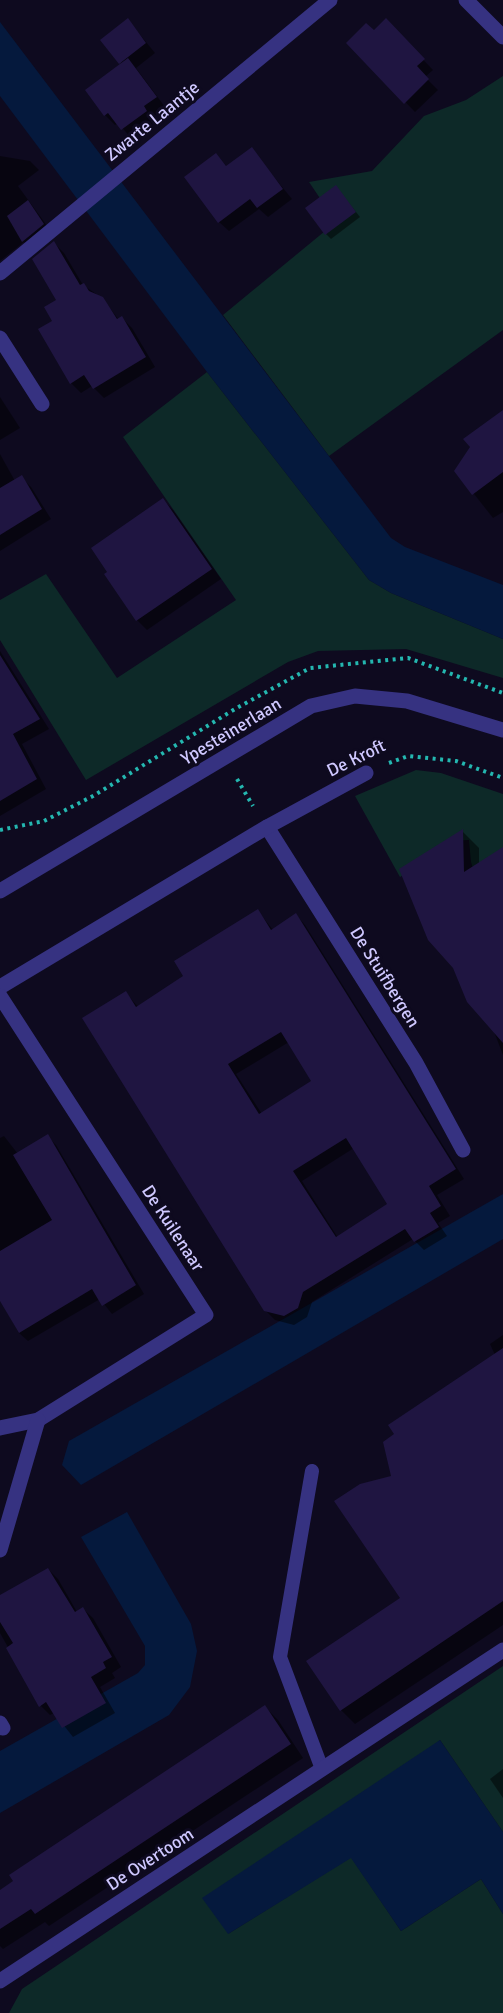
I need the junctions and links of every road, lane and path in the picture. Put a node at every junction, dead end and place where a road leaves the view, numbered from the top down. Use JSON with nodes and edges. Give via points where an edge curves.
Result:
{"nodes":[{"id":1,"x":330,"y":0,"type":"edge"},
{"id":2,"x":466,"y":0,"type":"edge"},
{"id":3,"x":503,"y":37,"type":"edge"},
{"id":4,"x":0,"y":273,"type":"edge"},
{"id":5,"x":0,"y":339,"type":"edge"},
{"id":6,"x":42,"y":404,"type":"dead end"},
{"id":7,"x":503,"y":730,"type":"edge"},
{"id":8,"x":366,"y":773,"type":"joint"},
{"id":9,"x":503,"y":778,"type":"edge"},
{"id":10,"x":267,"y":827,"type":"junction"},
{"id":11,"x":0,"y":891,"type":"edge"},
{"id":12,"x":0,"y":987,"type":"edge"},
{"id":13,"x":0,"y":996,"type":"edge"},
{"id":14,"x":463,"y":1150,"type":"dead end"},
{"id":15,"x":38,"y":1420,"type":"junction"},
{"id":16,"x":0,"y":1428,"type":"edge"},
{"id":17,"x":312,"y":1471,"type":"dead end"},
{"id":18,"x":0,"y":1550,"type":"edge"},
{"id":19,"x":503,"y":1650,"type":"edge"},
{"id":20,"x":322,"y":1769,"type":"junction"},
{"id":21,"x":0,"y":1981,"type":"edge"}],
"edges":[{"from":1,"to":4,"type":"street","name":"Zwarte Laantje"},
{"from":2,"to":3,"type":"street"},
{"from":5,"to":6,"type":"street"},
{"from":7,"to":11,"type":"street","name":"Ypesteinerlaan","via":[[407,700],[355,696],[311,706]]},
{"from":8,"to":9,"type":"path","name":"De Kroft","via":[[408,756],[456,761]]},
{"from":8,"to":10,"type":"street","name":"De Kroft"},
{"from":10,"to":12,"type":"street"},
{"from":10,"to":14,"type":"street","name":"De Stuifbergen","via":[[416,1063]]},
{"from":13,"to":15,"type":"street","name":"De Kuilenaar","via":[[206,1316]]},
{"from":15,"to":16,"type":"street","name":"De Kuilenaar"},
{"from":15,"to":18,"type":"street"},
{"from":17,"to":20,"type":"lane","via":[[280,1657]]},
{"from":19,"to":20,"type":"street","name":"De Overtoom"},
{"from":20,"to":21,"type":"street","name":"De Overtoom"}]}
